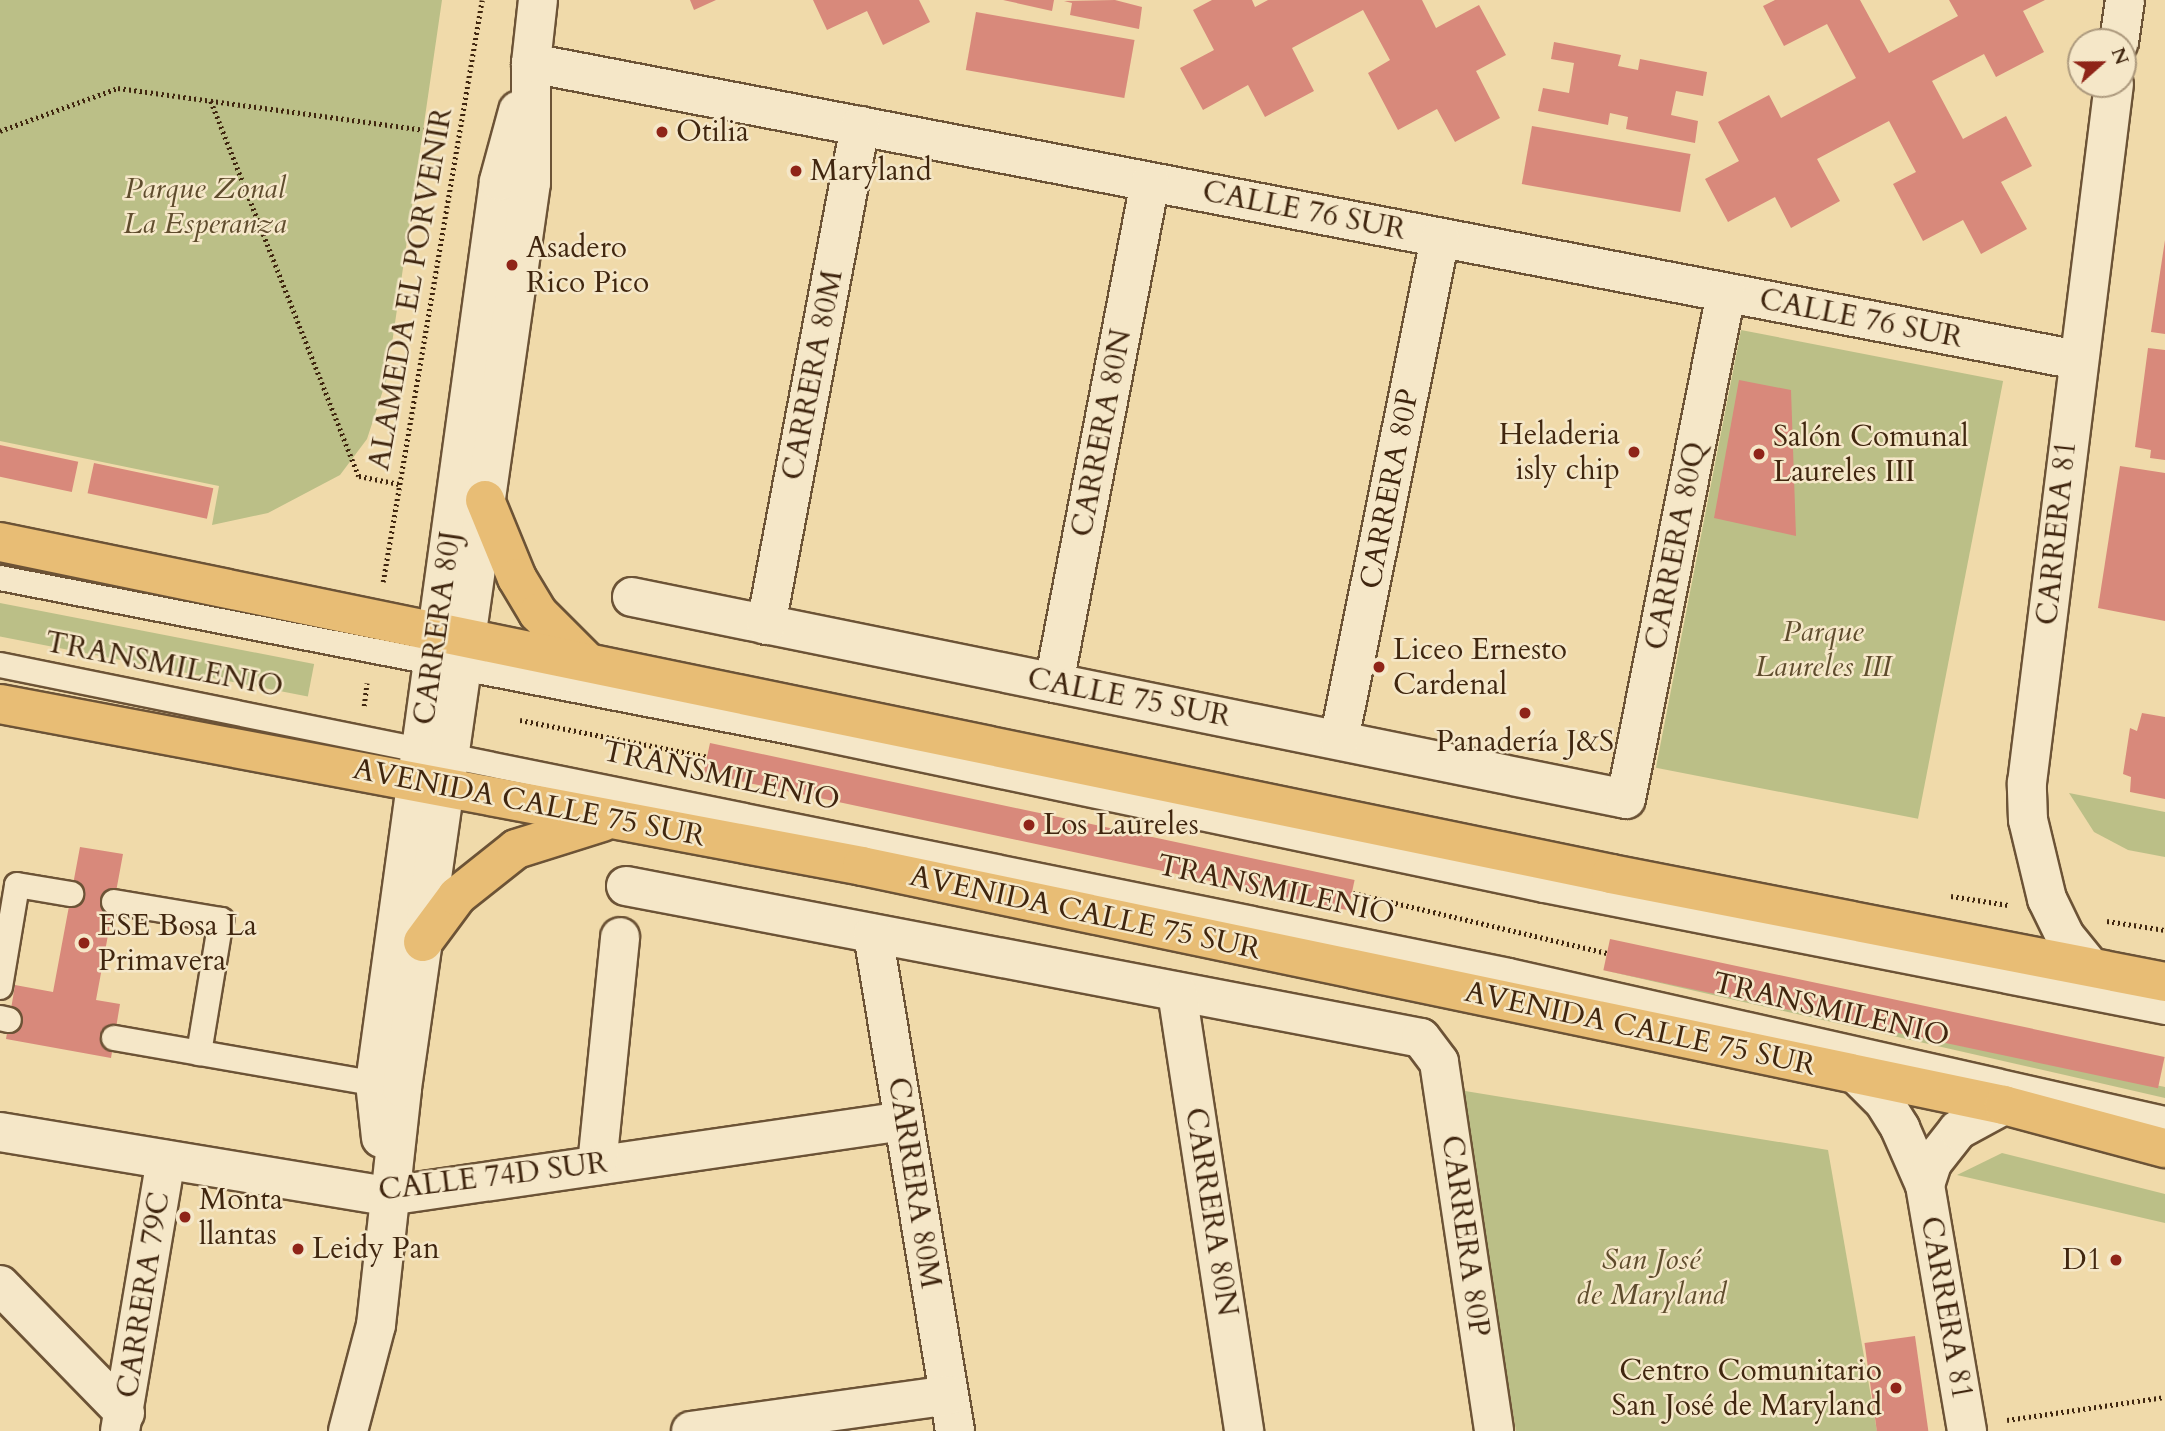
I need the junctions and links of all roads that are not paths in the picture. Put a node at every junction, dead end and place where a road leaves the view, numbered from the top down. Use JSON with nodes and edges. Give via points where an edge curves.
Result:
{"nodes":[{"id":1,"x":538,"y":0,"type":"edge"},
{"id":2,"x":2125,"y":0,"type":"edge"},
{"id":3,"x":2121,"y":28,"type":"edge"},
{"id":4,"x":531,"y":63,"type":"junction"},
{"id":5,"x":2111,"y":98,"type":"edge"},
{"id":6,"x":860,"y":126,"type":"junction"},
{"id":7,"x":1150,"y":182,"type":"junction"},
{"id":8,"x":1440,"y":238,"type":"junction"},
{"id":9,"x":1726,"y":293,"type":"junction"},
{"id":10,"x":2077,"y":360,"type":"junction"},
{"id":11,"x":485,"y":500,"type":"junction"},
{"id":12,"x":0,"y":542,"type":"edge"},
{"id":13,"x":0,"y":578,"type":"edge"},
{"id":14,"x":632,"y":597,"type":"dead end"},
{"id":15,"x":766,"y":625,"type":"junction"},
{"id":16,"x":450,"y":649,"type":"junction"},
{"id":17,"x":587,"y":662,"type":"junction"},
{"id":18,"x":0,"y":665,"type":"edge"},
{"id":19,"x":1054,"y":683,"type":"junction"},
{"id":20,"x":0,"y":704,"type":"edge"},
{"id":21,"x":1339,"y":740,"type":"junction"},
{"id":22,"x":433,"y":767,"type":"junction"},
{"id":23,"x":1626,"y":799,"type":"joint"},
{"id":24,"x":614,"y":819,"type":"junction"},
{"id":25,"x":626,"y":886,"type":"dead end"},
{"id":26,"x":71,"y":894,"type":"dead end"},
{"id":27,"x":114,"y":901,"type":"dead end"},
{"id":28,"x":873,"y":934,"type":"junction"},
{"id":29,"x":620,"y":937,"type":"dead end"},
{"id":30,"x":423,"y":942,"type":"junction"},
{"id":31,"x":2091,"y":968,"type":"junction"},
{"id":32,"x":2165,"y":982,"type":"edge"},
{"id":33,"x":0,"y":987,"type":"edge"},
{"id":34,"x":1177,"y":992,"type":"junction"},
{"id":35,"x":2165,"y":1012,"type":"edge"},
{"id":36,"x":114,"y":1038,"type":"dead end"},
{"id":37,"x":199,"y":1053,"type":"junction"},
{"id":38,"x":1857,"y":1075,"type":"junction"},
{"id":39,"x":388,"y":1086,"type":"junction"},
{"id":40,"x":2004,"y":1105,"type":"junction"},
{"id":41,"x":2165,"y":1119,"type":"edge"},
{"id":42,"x":904,"y":1121,"type":"junction"},
{"id":43,"x":0,"y":1132,"type":"edge"},
{"id":44,"x":2165,"y":1148,"type":"edge"},
{"id":45,"x":166,"y":1160,"type":"junction"},
{"id":46,"x":597,"y":1165,"type":"junction"},
{"id":47,"x":1925,"y":1185,"type":"junction"},
{"id":48,"x":388,"y":1196,"type":"junction"},
{"id":49,"x":0,"y":1285,"type":"edge"},
{"id":50,"x":952,"y":1413,"type":"edge"},
{"id":51,"x":122,"y":1422,"type":"edge"},
{"id":52,"x":1966,"y":1429,"type":"edge"},
{"id":53,"x":348,"y":1431,"type":"edge"},
{"id":54,"x":691,"y":1431,"type":"edge"},
{"id":55,"x":1244,"y":1431,"type":"edge"},
{"id":56,"x":1494,"y":1431,"type":"edge"}],
"edges":[{"from":1,"to":4,"type":"street","name":"CARRERA 80J"},
{"from":2,"to":3,"type":"street"},
{"from":4,"to":6,"type":"street","name":"CALLE 76 SUR"},
{"from":4,"to":11,"type":"street","name":"CARRERA 80J","via":[[531,183]]},
{"from":4,"to":16,"type":"street","name":"CARRERA 80J","via":[[499,181]]},
{"from":5,"to":10,"type":"street","name":"CARRERA 81"},
{"from":6,"to":7,"type":"street","name":"CALLE 76 SUR"},
{"from":6,"to":15,"type":"street","name":"CARRERA 80M"},
{"from":7,"to":8,"type":"street","name":"CALLE 76 SUR"},
{"from":7,"to":19,"type":"street","name":"CARRERA 80N"},
{"from":8,"to":9,"type":"street","name":"CALLE 76 SUR"},
{"from":8,"to":21,"type":"street","name":"CARRERA 80P"},
{"from":9,"to":10,"type":"street","name":"CALLE 76 SUR"},
{"from":9,"to":23,"type":"street","name":"CARRERA 80Q"},
{"from":10,"to":31,"type":"street","name":"CARRERA 81","via":[[2027,783],[2034,856],[2047,900],[2065,936]]},
{"from":11,"to":16,"type":"street","name":"CARRERA 80J"},
{"from":11,"to":17,"type":"main road","via":[[517,578],[538,613]]},
{"from":12,"to":16,"type":"main road"},
{"from":13,"to":16,"type":"lane","name":"TRANSMILENIO"},
{"from":14,"to":15,"type":"street","name":"CALLE 75 SUR"},
{"from":15,"to":19,"type":"street","name":"CALLE 75 SUR"},
{"from":16,"to":17,"type":"main road"},
{"from":16,"to":22,"type":"street","name":"CARRERA 80J"},
{"from":16,"to":35,"type":"lane","name":"TRANSMILENIO"},
{"from":17,"to":31,"type":"main road"},
{"from":18,"to":22,"type":"lane","name":"TRANSMILENIO"},
{"from":19,"to":21,"type":"street","name":"CALLE 75 SUR"},
{"from":20,"to":22,"type":"main road","name":"AVENIDA CALLE 75 SUR"},
{"from":21,"to":23,"type":"street","name":"CALLE 75 SUR"},
{"from":22,"to":24,"type":"main road","name":"AVENIDA CALLE 75 SUR"},
{"from":22,"to":30,"type":"street","name":"CARRERA 80J"},
{"from":22,"to":39,"type":"street","name":"CARRERA 80J"},
{"from":22,"to":41,"type":"lane","name":"TRANSMILENIO","via":[[1509,971]]},
{"from":24,"to":30,"type":"main road","via":[[516,849],[457,896]]},
{"from":24,"to":38,"type":"main road","name":"AVENIDA CALLE 75 SUR","via":[[875,869]]},
{"from":25,"to":28,"type":"street"},
{"from":26,"to":33,"type":"lane","via":[[17,885]]},
{"from":27,"to":37,"type":"lane","via":[[221,920]]},
{"from":28,"to":34,"type":"street"},
{"from":28,"to":42,"type":"street","name":"CARRERA 80M"},
{"from":29,"to":46,"type":"street"},
{"from":30,"to":39,"type":"street","name":"CARRERA 80J"},
{"from":31,"to":32,"type":"main road"},
{"from":34,"to":55,"type":"street","name":"CARRERA 80N"},
{"from":34,"to":56,"type":"street","name":"CARRERA 80P","via":[[1413,1035],[1428,1045],[1439,1062]]},
{"from":36,"to":37,"type":"lane"},
{"from":37,"to":39,"type":"lane"},
{"from":38,"to":40,"type":"main road","name":"AVENIDA CALLE 75 SUR"},
{"from":38,"to":47,"type":"street","name":"CARRERA 81","via":[[1884,1102]]},
{"from":39,"to":48,"type":"street","name":"CARRERA 80J"},
{"from":40,"to":44,"type":"main road","name":"AVENIDA CALLE 75 SUR"},
{"from":40,"to":47,"type":"street","name":"CARRERA 81","via":[[1958,1130],[1932,1163]]},
{"from":42,"to":46,"type":"street","name":"CALLE 74D SUR"},
{"from":42,"to":50,"type":"street","name":"CARRERA 80M"},
{"from":43,"to":45,"type":"street","name":"CALLE 74D SUR"},
{"from":45,"to":48,"type":"street","name":"CALLE 74D SUR"},
{"from":45,"to":51,"type":"street","name":"CARRERA 79C"},
{"from":46,"to":48,"type":"street","name":"CALLE 74D SUR"},
{"from":47,"to":52,"type":"street","name":"CARRERA 81"},
{"from":48,"to":53,"type":"street","name":"CARRERA 80J","via":[[376,1325]]},
{"from":49,"to":51,"type":"street"},
{"from":50,"to":54,"type":"street"}]}
